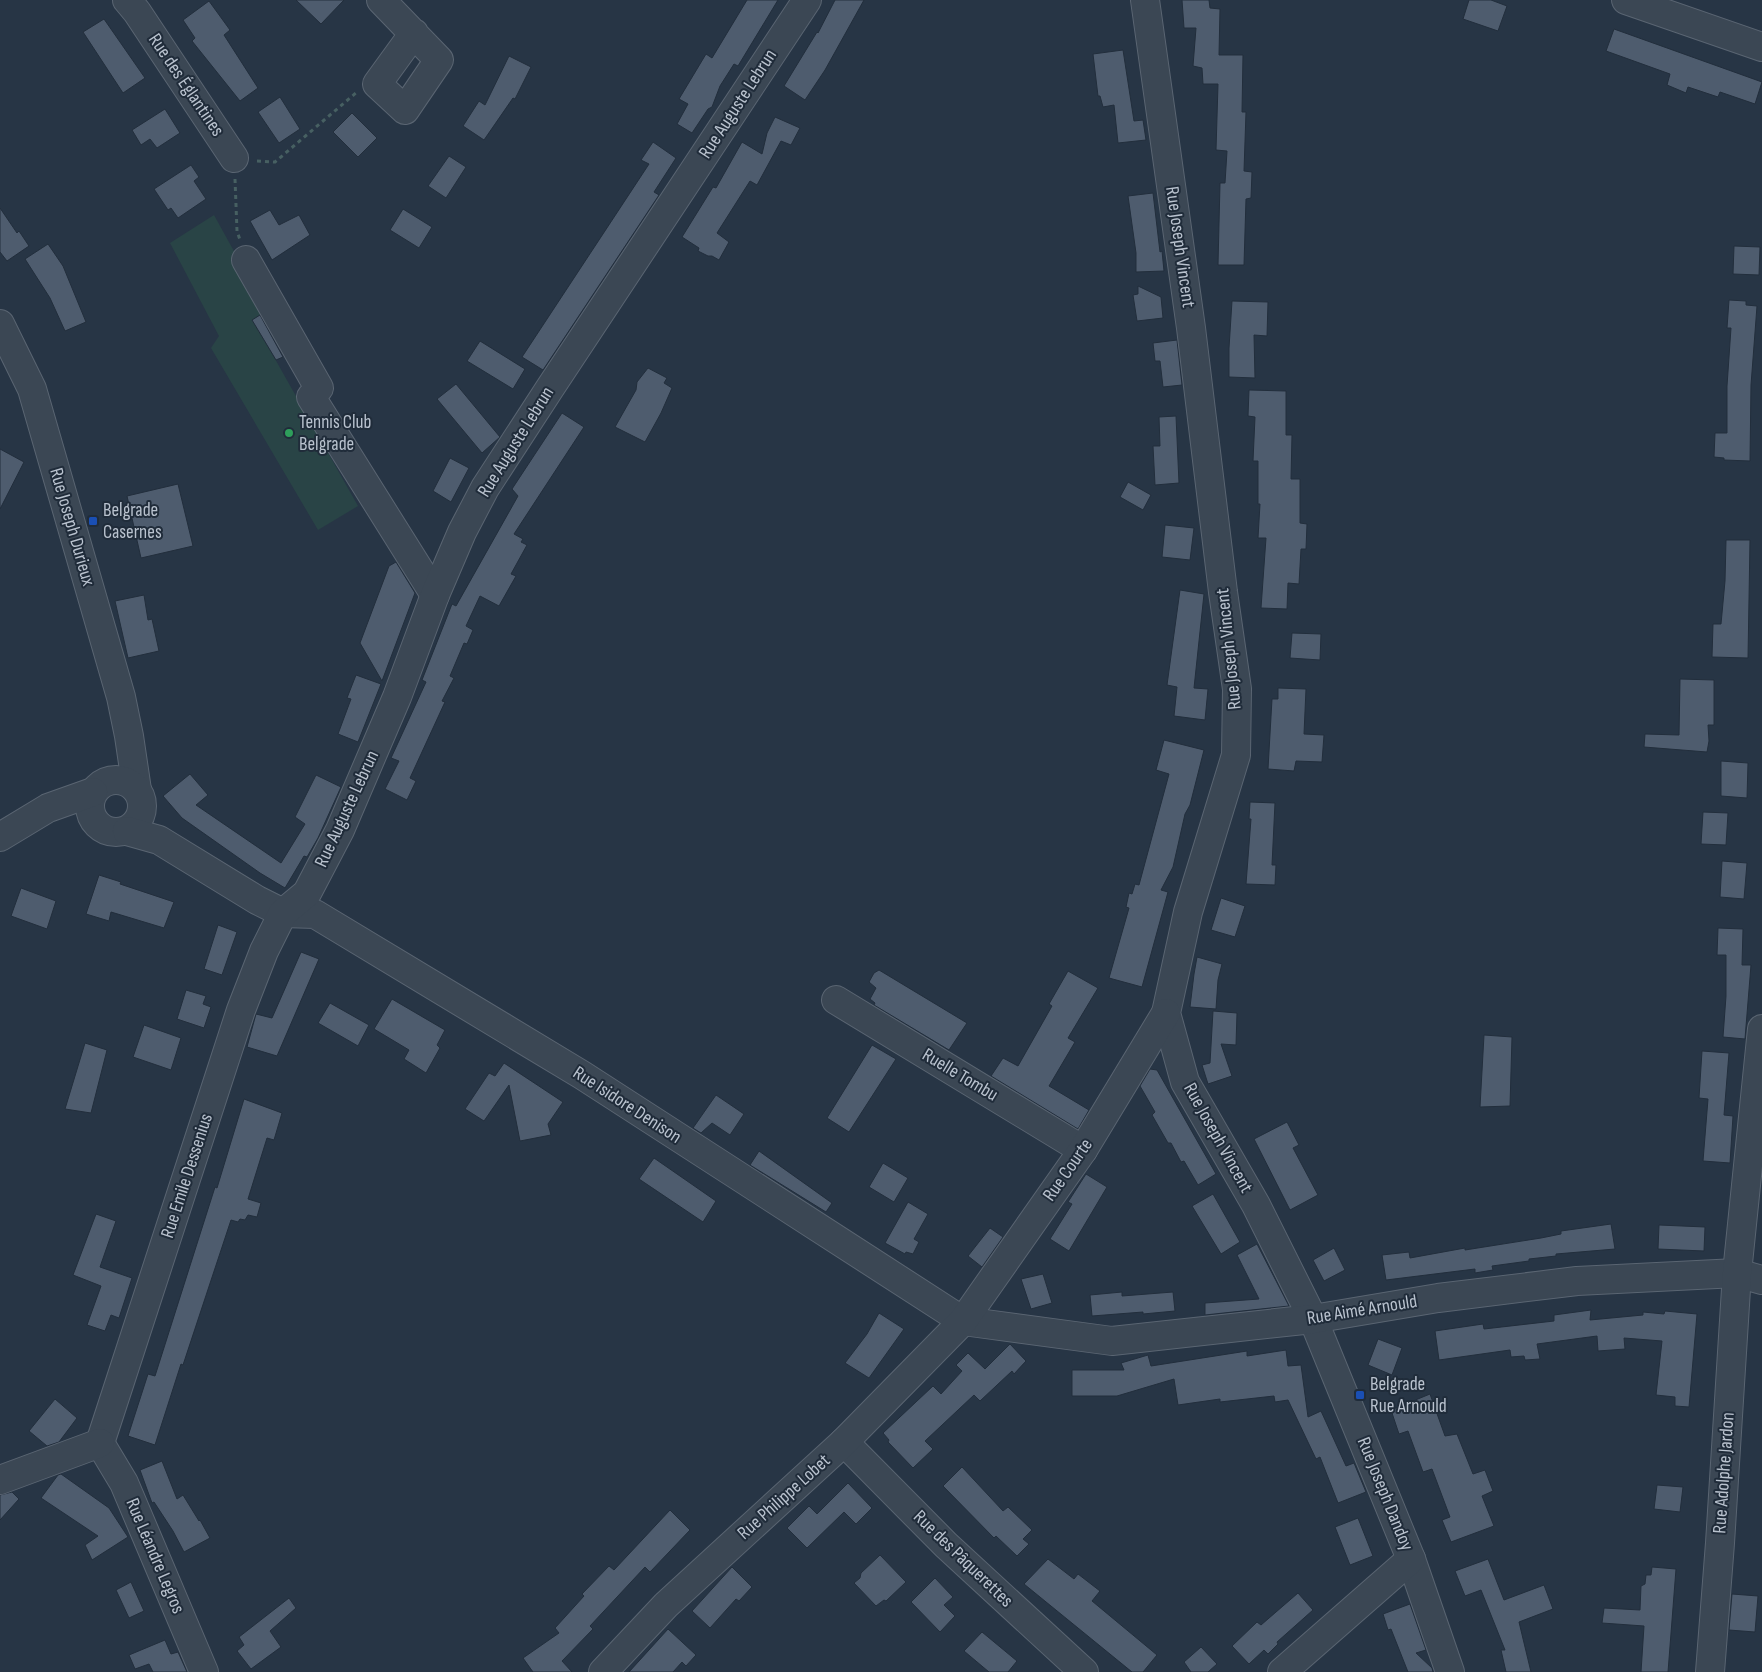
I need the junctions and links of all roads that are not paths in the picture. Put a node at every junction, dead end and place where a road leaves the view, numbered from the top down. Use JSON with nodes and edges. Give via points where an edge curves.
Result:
{"nodes":[{"id":1,"x":381,"y":0,"type":"edge"},
{"id":2,"x":807,"y":0,"type":"edge"},
{"id":3,"x":1145,"y":0,"type":"edge"},
{"id":4,"x":1626,"y":0,"type":"edge"},
{"id":5,"x":139,"y":4,"type":"edge"},
{"id":6,"x":414,"y":34,"type":"junction"},
{"id":7,"x":1762,"y":48,"type":"edge"},
{"id":8,"x":234,"y":158,"type":"road end"},
{"id":9,"x":246,"y":260,"type":"road end"},
{"id":10,"x":0,"y":324,"type":"edge"},
{"id":11,"x":435,"y":595,"type":"junction"},
{"id":12,"x":129,"y":736,"type":"junction"},
{"id":13,"x":102,"y":786,"type":"junction"},
{"id":14,"x":135,"y":811,"type":"junction"},
{"id":15,"x":94,"y":822,"type":"junction"},
{"id":16,"x":6,"y":834,"type":"edge"},
{"id":17,"x":282,"y":913,"type":"junction"},
{"id":18,"x":836,"y":1000,"type":"dead end"},
{"id":19,"x":1166,"y":1013,"type":"junction"},
{"id":20,"x":1762,"y":1029,"type":"edge"},
{"id":21,"x":1084,"y":1150,"type":"junction"},
{"id":22,"x":1749,"y":1277,"type":"edge"},
{"id":23,"x":1313,"y":1319,"type":"junction"},
{"id":24,"x":963,"y":1321,"type":"junction"},
{"id":25,"x":844,"y":1442,"type":"junction"},
{"id":26,"x":100,"y":1444,"type":"junction"},
{"id":27,"x":0,"y":1480,"type":"edge"},
{"id":28,"x":1411,"y":1559,"type":"junction"},
{"id":29,"x":1082,"y":1671,"type":"edge"},
{"id":30,"x":204,"y":1672,"type":"edge"},
{"id":31,"x":603,"y":1672,"type":"edge"},
{"id":32,"x":1282,"y":1672,"type":"edge"},
{"id":33,"x":1450,"y":1672,"type":"edge"},
{"id":34,"x":1710,"y":1672,"type":"edge"}],
"edges":[{"from":1,"to":6,"type":"street"},
{"from":2,"to":11,"type":"street","name":"Rue Auguste Lebrun","via":[[485,488]]},
{"from":3,"to":19,"type":"street","name":"Rue Joseph Vincent","via":[[1190,318],[1237,689],[1236,755],[1188,912]]},
{"from":4,"to":7,"type":"street"},
{"from":5,"to":8,"type":"street","name":"Rue des Églantines"},
{"from":6,"to":6,"type":"street","via":[[439,60],[406,110],[377,84]]},
{"from":9,"to":11,"type":"street","via":[[319,388],[311,397]]},
{"from":10,"to":12,"type":"street","name":"Rue Joseph Durieux","via":[[32,389],[121,696]]},
{"from":11,"to":17,"type":"street","name":"Rue Auguste Lebrun","via":[[397,697],[340,830],[307,893]]},
{"from":12,"to":13,"type":"street"},
{"from":12,"to":14,"type":"street","name":"Rue Joseph Durieux"},
{"from":13,"to":14,"type":"street","via":[[126,782]]},
{"from":13,"to":15,"type":"street","via":[[90,804]]},
{"from":13,"to":16,"type":"street","via":[[48,808]]},
{"from":14,"to":15,"type":"street","via":[[118,833],[109,832]]},
{"from":14,"to":17,"type":"street","name":"Rue Joseph Durieux","via":[[159,840]]},
{"from":15,"to":16,"type":"street","via":[[50,820]]},
{"from":17,"to":24,"type":"street","name":"Rue Isidore Denison","via":[[315,914],[582,1075]]},
{"from":17,"to":26,"type":"street","name":"Rue Emile Dessenius","via":[[241,1010]]},
{"from":18,"to":21,"type":"street","name":"Ruelle Tombu"},
{"from":19,"to":21,"type":"street","name":"Rue Courte"},
{"from":19,"to":23,"type":"street","name":"Rue Joseph Vincent","via":[[1185,1082],[1256,1205]]},
{"from":20,"to":22,"type":"street","name":"Rue Adolphe Jardon"},
{"from":21,"to":24,"type":"street","name":"Rue Courte"},
{"from":22,"to":23,"type":"street","name":"Rue Aimé Arnould","via":[[1577,1281],[1438,1298]]},
{"from":22,"to":34,"type":"street","name":"Rue Adolphe Jardon","via":[[1720,1543]]},
{"from":23,"to":24,"type":"street","name":"Rue Aimé Arnould","via":[[1112,1341]]},
{"from":23,"to":28,"type":"street","name":"Rue Joseph Dandoy"},
{"from":24,"to":25,"type":"street","name":"Rue Philippe Lobet"},
{"from":25,"to":29,"type":"street","name":"Rue des Pâquerettes","via":[[946,1545]]},
{"from":25,"to":31,"type":"street","name":"Rue Philippe Lobet","via":[[666,1605]]},
{"from":26,"to":27,"type":"street"},
{"from":26,"to":30,"type":"street","name":"Rue Léandre Legros","via":[[124,1483]]},
{"from":28,"to":32,"type":"street"},
{"from":28,"to":33,"type":"street","name":"Rue Joseph Dandoy"}]}
